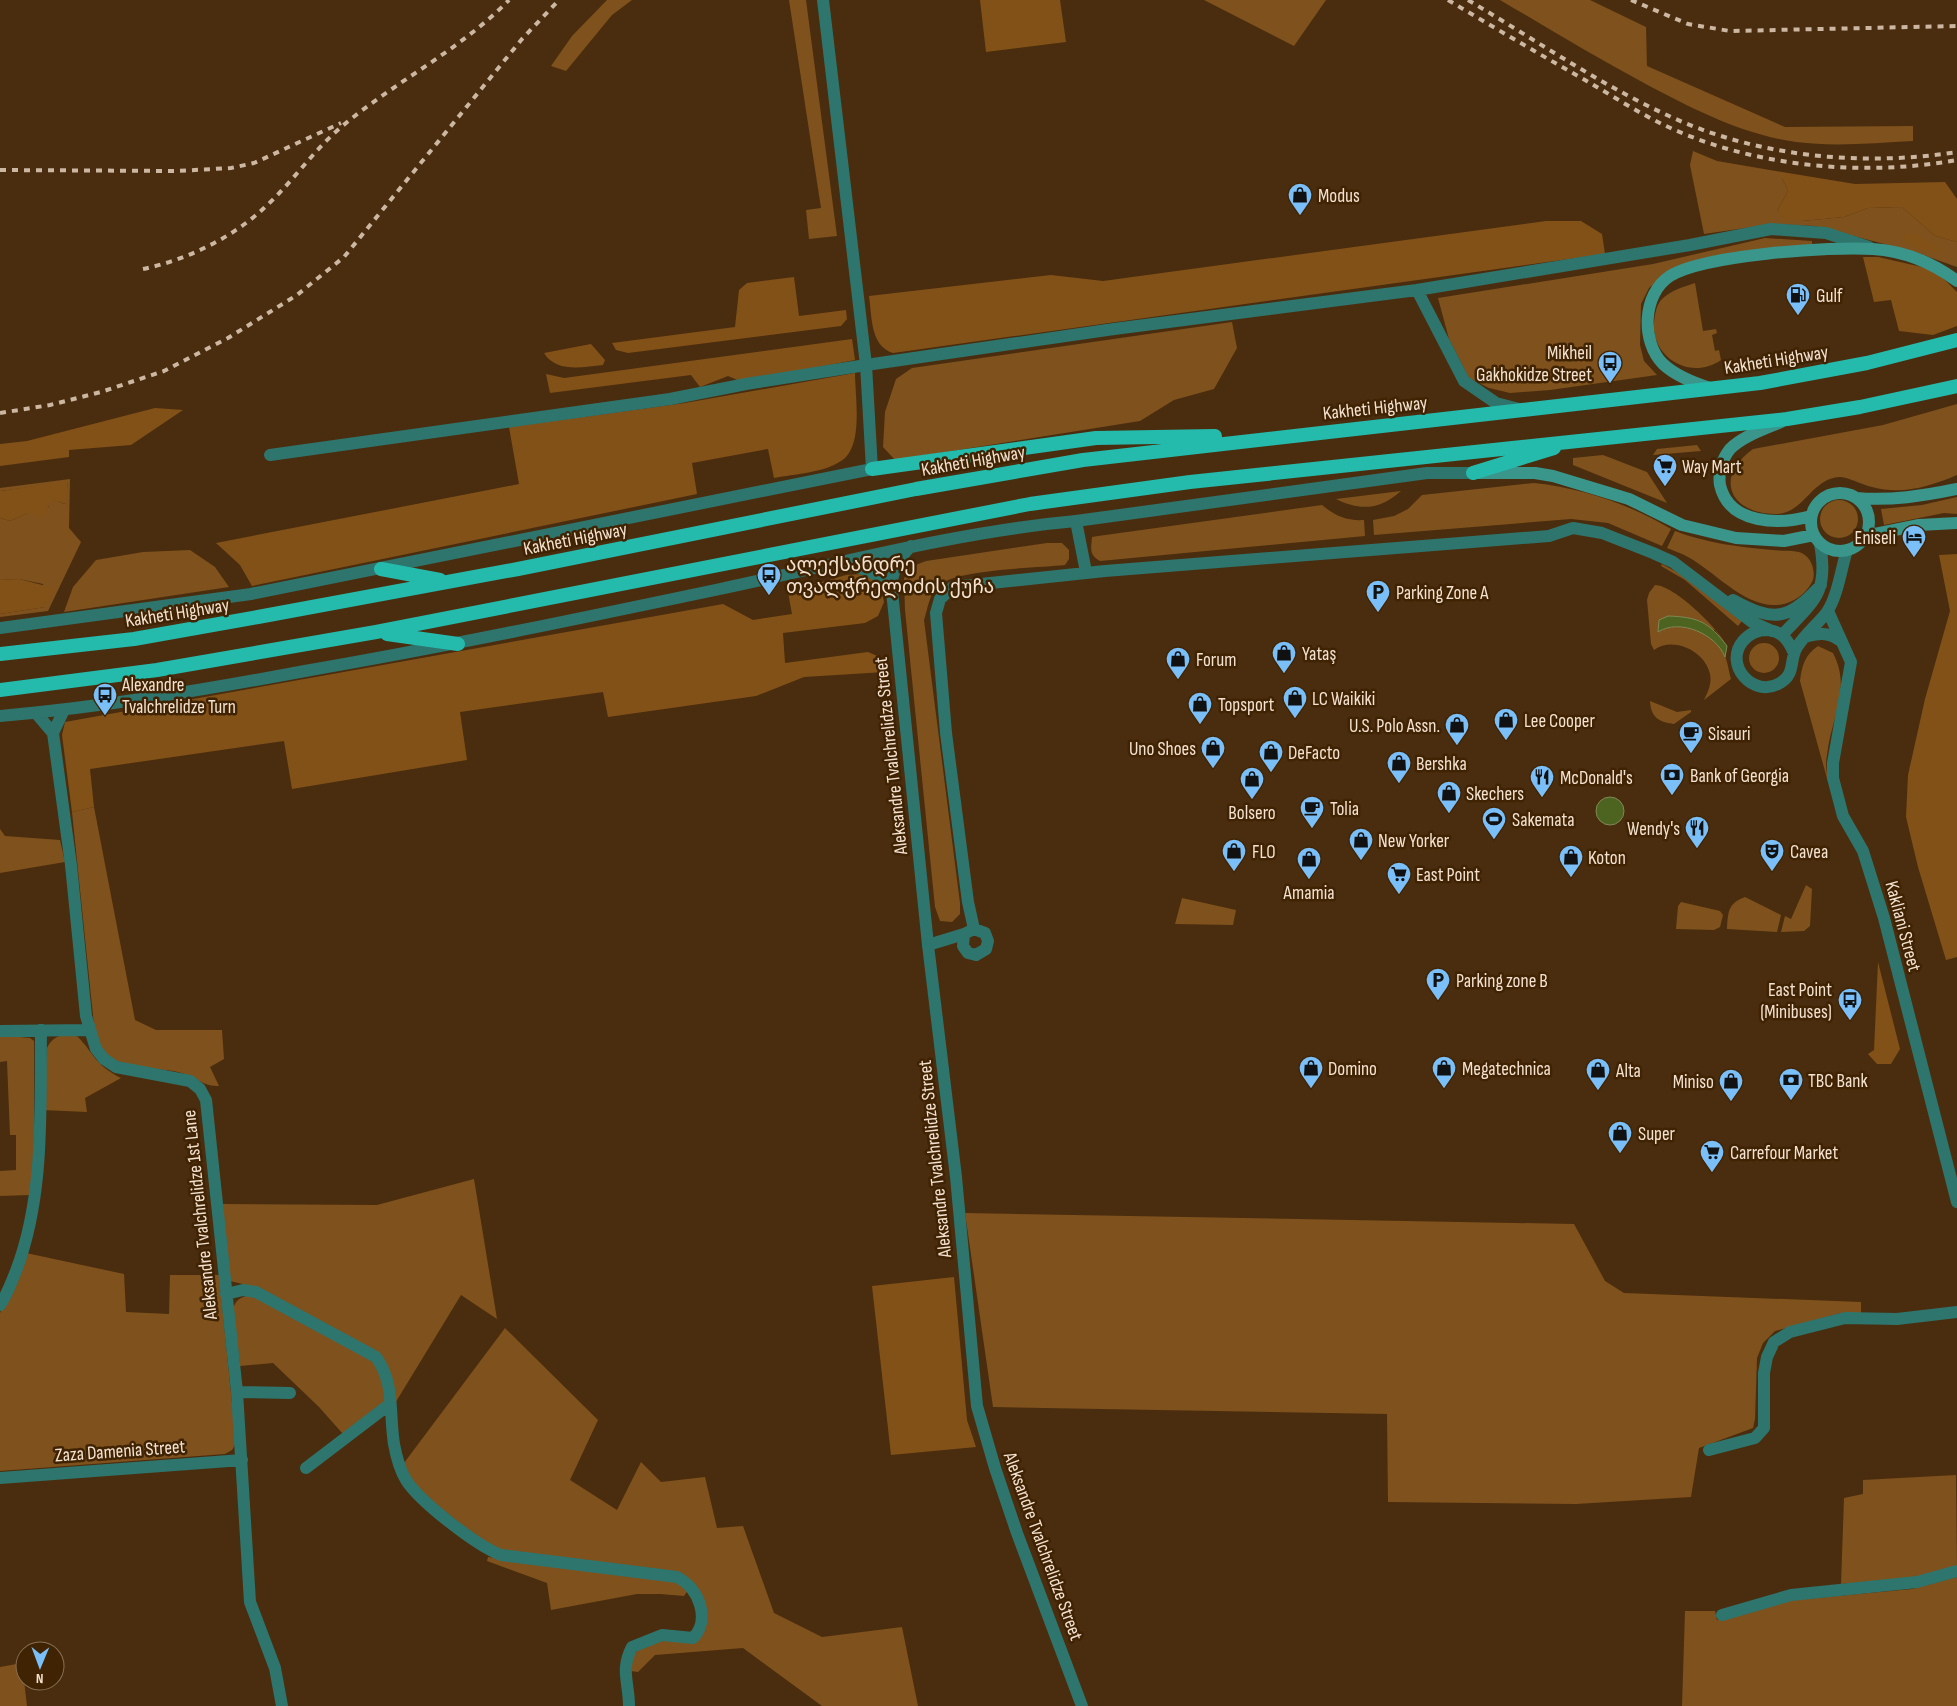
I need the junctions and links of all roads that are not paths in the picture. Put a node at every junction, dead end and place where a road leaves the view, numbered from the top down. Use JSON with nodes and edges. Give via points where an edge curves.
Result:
{"nodes":[{"id":1,"x":823,"y":0,"type":"edge"},
{"id":2,"x":1874,"y":249,"type":"junction"},
{"id":3,"x":1957,"y":281,"type":"edge"},
{"id":4,"x":1417,"y":290,"type":"junction"},
{"id":5,"x":1957,"y":340,"type":"edge"},
{"id":6,"x":866,"y":365,"type":"junction"},
{"id":7,"x":1957,"y":386,"type":"edge"},
{"id":8,"x":1710,"y":388,"type":"junction"},
{"id":9,"x":1524,"y":410,"type":"junction"},
{"id":10,"x":1787,"y":418,"type":"junction"},
{"id":11,"x":1293,"y":434,"type":"junction"},
{"id":12,"x":1583,"y":440,"type":"junction"},
{"id":13,"x":270,"y":455,"type":"dead end"},
{"id":14,"x":872,"y":469,"type":"junction"},
{"id":15,"x":1473,"y":474,"type":"junction"},
{"id":16,"x":1957,"y":489,"type":"edge"},
{"id":17,"x":1856,"y":498,"type":"junction"},
{"id":18,"x":1811,"y":516,"type":"junction"},
{"id":19,"x":1076,"y":521,"type":"junction"},
{"id":20,"x":1957,"y":522,"type":"edge"},
{"id":21,"x":1865,"y":536,"type":"junction"},
{"id":22,"x":1817,"y":539,"type":"junction"},
{"id":23,"x":912,"y":546,"type":"junction"},
{"id":24,"x":1847,"y":550,"type":"junction"},
{"id":25,"x":831,"y":562,"type":"junction"},
{"id":26,"x":380,"y":569,"type":"junction"},
{"id":27,"x":1086,"y":572,"type":"junction"},
{"id":28,"x":448,"y":581,"type":"junction"},
{"id":29,"x":1821,"y":585,"type":"junction"},
{"id":30,"x":1708,"y":587,"type":"junction"},
{"id":31,"x":892,"y":592,"type":"junction"},
{"id":32,"x":1828,"y":611,"type":"junction"},
{"id":33,"x":0,"y":628,"type":"edge"},
{"id":34,"x":376,"y":632,"type":"junction"},
{"id":35,"x":1777,"y":633,"type":"junction"},
{"id":36,"x":1805,"y":637,"type":"junction"},
{"id":37,"x":1839,"y":640,"type":"junction"},
{"id":38,"x":458,"y":644,"type":"junction"},
{"id":39,"x":1794,"y":653,"type":"junction"},
{"id":40,"x":0,"y":654,"type":"edge"},
{"id":41,"x":0,"y":690,"type":"edge"},
{"id":42,"x":64,"y":710,"type":"junction"},
{"id":43,"x":36,"y":713,"type":"junction"},
{"id":44,"x":0,"y":716,"type":"edge"},
{"id":45,"x":52,"y":733,"type":"junction"},
{"id":46,"x":969,"y":931,"type":"junction"},
{"id":47,"x":928,"y":945,"type":"junction"},
{"id":48,"x":966,"y":950,"type":"junction"},
{"id":49,"x":41,"y":1030,"type":"junction"},
{"id":50,"x":89,"y":1030,"type":"junction"},
{"id":51,"x":0,"y":1031,"type":"edge"},
{"id":52,"x":1957,"y":1202,"type":"edge"},
{"id":53,"x":226,"y":1294,"type":"junction"},
{"id":54,"x":0,"y":1305,"type":"edge"},
{"id":55,"x":1957,"y":1312,"type":"edge"},
{"id":56,"x":237,"y":1392,"type":"junction"},
{"id":57,"x":290,"y":1392,"type":"dead end"},
{"id":58,"x":390,"y":1404,"type":"junction"},
{"id":59,"x":1709,"y":1450,"type":"dead end"},
{"id":60,"x":242,"y":1460,"type":"junction"},
{"id":61,"x":306,"y":1468,"type":"dead end"},
{"id":62,"x":0,"y":1478,"type":"edge"},
{"id":63,"x":1957,"y":1571,"type":"edge"},
{"id":64,"x":1722,"y":1615,"type":"dead end"},
{"id":65,"x":282,"y":1706,"type":"edge"},
{"id":66,"x":629,"y":1706,"type":"edge"},
{"id":67,"x":1082,"y":1706,"type":"edge"}],
"edges":[{"from":1,"to":6,"type":"street"},
{"from":2,"to":3,"type":"main road","via":[[1938,266]]},
{"from":2,"to":4,"type":"street","via":[[1826,234],[1771,229]]},
{"from":2,"to":8,"type":"main road","via":[[1805,250],[1749,257],[1690,268],[1669,277],[1650,301],[1649,339],[1662,364]]},
{"from":4,"to":6,"type":"street"},
{"from":4,"to":9,"type":"street","via":[[1464,381],[1496,403]]},
{"from":5,"to":8,"type":"highway","name":"Kakheti Highway","via":[[1808,375]]},
{"from":6,"to":13,"type":"street","via":[[670,400]]},
{"from":6,"to":14,"type":"street"},
{"from":7,"to":10,"type":"highway","via":[[1860,407]]},
{"from":8,"to":9,"type":"highway","name":"Kakheti Highway"},
{"from":9,"to":11,"type":"highway","name":"Kakheti Highway"},
{"from":10,"to":12,"type":"highway"},
{"from":10,"to":18,"type":"main road","via":[[1744,439],[1730,450],[1719,471],[1723,496],[1732,508],[1751,517],[1781,522]]},
{"from":11,"to":14,"type":"highway","via":[[1096,438]]},
{"from":11,"to":28,"type":"highway","name":"Kakheti Highway","via":[[1063,463]]},
{"from":12,"to":15,"type":"highway"},
{"from":12,"to":34,"type":"highway","via":[[1208,480],[1030,504]]},
{"from":14,"to":26,"type":"street","name":"Kakheti Highway"},
{"from":15,"to":19,"type":"street","via":[[1418,474]]},
{"from":15,"to":22,"type":"main road","via":[[1535,473],[1553,476],[1629,499],[1682,525],[1736,538]]},
{"from":16,"to":17,"type":"main road","via":[[1920,497]]},
{"from":17,"to":18,"type":"main road","via":[[1848,494],[1829,495],[1814,507]]},
{"from":17,"to":21,"type":"main road","via":[[1868,513]]},
{"from":18,"to":22,"type":"main road"},
{"from":19,"to":23,"type":"street","via":[[1020,526]]},
{"from":19,"to":27,"type":"street"},
{"from":20,"to":21,"type":"main road"},
{"from":21,"to":24,"type":"main road"},
{"from":22,"to":24,"type":"main road","via":[[1837,551]]},
{"from":22,"to":29,"type":"street","via":[[1825,568]]},
{"from":23,"to":25,"type":"street"},
{"from":23,"to":31,"type":"street","name":"Aleksandre Tvalchrelidze Street","via":[[898,560],[891,577]]},
{"from":24,"to":32,"type":"street"},
{"from":25,"to":31,"type":"street","via":[[868,570],[882,578]]},
{"from":25,"to":38,"type":"street","via":[[753,582]]},
{"from":26,"to":28,"type":"highway"},
{"from":26,"to":33,"type":"street","name":"Kakheti Highway","via":[[251,594]]},
{"from":27,"to":30,"type":"street","via":[[1549,536],[1573,528],[1602,533],[1653,553],[1673,562]]},
{"from":27,"to":46,"type":"street","via":[[952,587],[940,599],[936,613],[946,733]]},
{"from":28,"to":40,"type":"highway","name":"Kakheti Highway","via":[[134,638]]},
{"from":29,"to":30,"type":"street","via":[[1806,602],[1785,614],[1773,616],[1753,611]]},
{"from":29,"to":35,"type":"street","via":[[1814,600]]},
{"from":30,"to":35,"type":"street","via":[[1752,622]]},
{"from":31,"to":47,"type":"street","name":"Aleksandre Tvalchrelidze Street"},
{"from":32,"to":36,"type":"street"},
{"from":32,"to":37,"type":"street"},
{"from":34,"to":38,"type":"highway"},
{"from":34,"to":41,"type":"highway","via":[[166,669]]},
{"from":35,"to":39,"type":"street","via":[[1789,642]]},
{"from":35,"to":39,"type":"street","via":[[1754,632],[1741,644],[1737,660],[1742,675],[1757,686],[1775,686],[1790,673]]},
{"from":36,"to":37,"type":"street","via":[[1822,633],[1831,634]]},
{"from":36,"to":39,"type":"street"},
{"from":37,"to":52,"type":"street","name":"Kakliani Street","via":[[1851,662],[1833,778],[1843,816],[1862,851],[1884,918]]},
{"from":38,"to":42,"type":"street","via":[[169,696]]},
{"from":42,"to":43,"type":"street"},
{"from":42,"to":45,"type":"street"},
{"from":43,"to":44,"type":"street"},
{"from":43,"to":45,"type":"street"},
{"from":45,"to":50,"type":"street","name":"Aleksandre Tvalchrelidze 1st Lane","via":[[71,865]]},
{"from":46,"to":47,"type":"street"},
{"from":46,"to":48,"type":"street","via":[[962,942]]},
{"from":46,"to":48,"type":"street","via":[[985,933],[988,945],[980,954]]},
{"from":47,"to":48,"type":"street"},
{"from":47,"to":67,"type":"street","name":"Aleksandre Tvalchrelidze Street","via":[[956,1178],[978,1406],[994,1468]]},
{"from":49,"to":50,"type":"street"},
{"from":49,"to":51,"type":"street"},
{"from":49,"to":54,"type":"street","via":[[36,1189],[22,1256]]},
{"from":50,"to":53,"type":"street","name":"Aleksandre Tvalchrelidze 1st Lane","via":[[96,1049],[116,1067],[190,1081],[203,1094],[208,1111]]},
{"from":53,"to":56,"type":"street","name":"Aleksandre Tvalchrelidze 1st Lane"},
{"from":53,"to":58,"type":"street","via":[[243,1290],[256,1292],[376,1357],[386,1370]]},
{"from":55,"to":59,"type":"street","via":[[1897,1319],[1845,1318],[1790,1332],[1774,1342],[1767,1357],[1764,1428],[1755,1438]]},
{"from":56,"to":57,"type":"street"},
{"from":56,"to":60,"type":"street","name":"Aleksandre Tvalchrelidze 1st Lane"},
{"from":58,"to":61,"type":"street"},
{"from":58,"to":66,"type":"street","via":[[397,1456],[406,1480],[437,1512],[486,1549],[501,1555],[678,1577],[687,1582],[700,1608],[703,1621],[700,1631],[693,1638],[662,1635],[632,1646],[624,1672]]},
{"from":60,"to":62,"type":"street","name":"Zaza Damenia Street"},
{"from":60,"to":65,"type":"street","name":"Aleksandre Tvalchrelidze 1st Lane","via":[[250,1602],[275,1668]]},
{"from":63,"to":64,"type":"street","via":[[1917,1582],[1791,1595]]}]}
